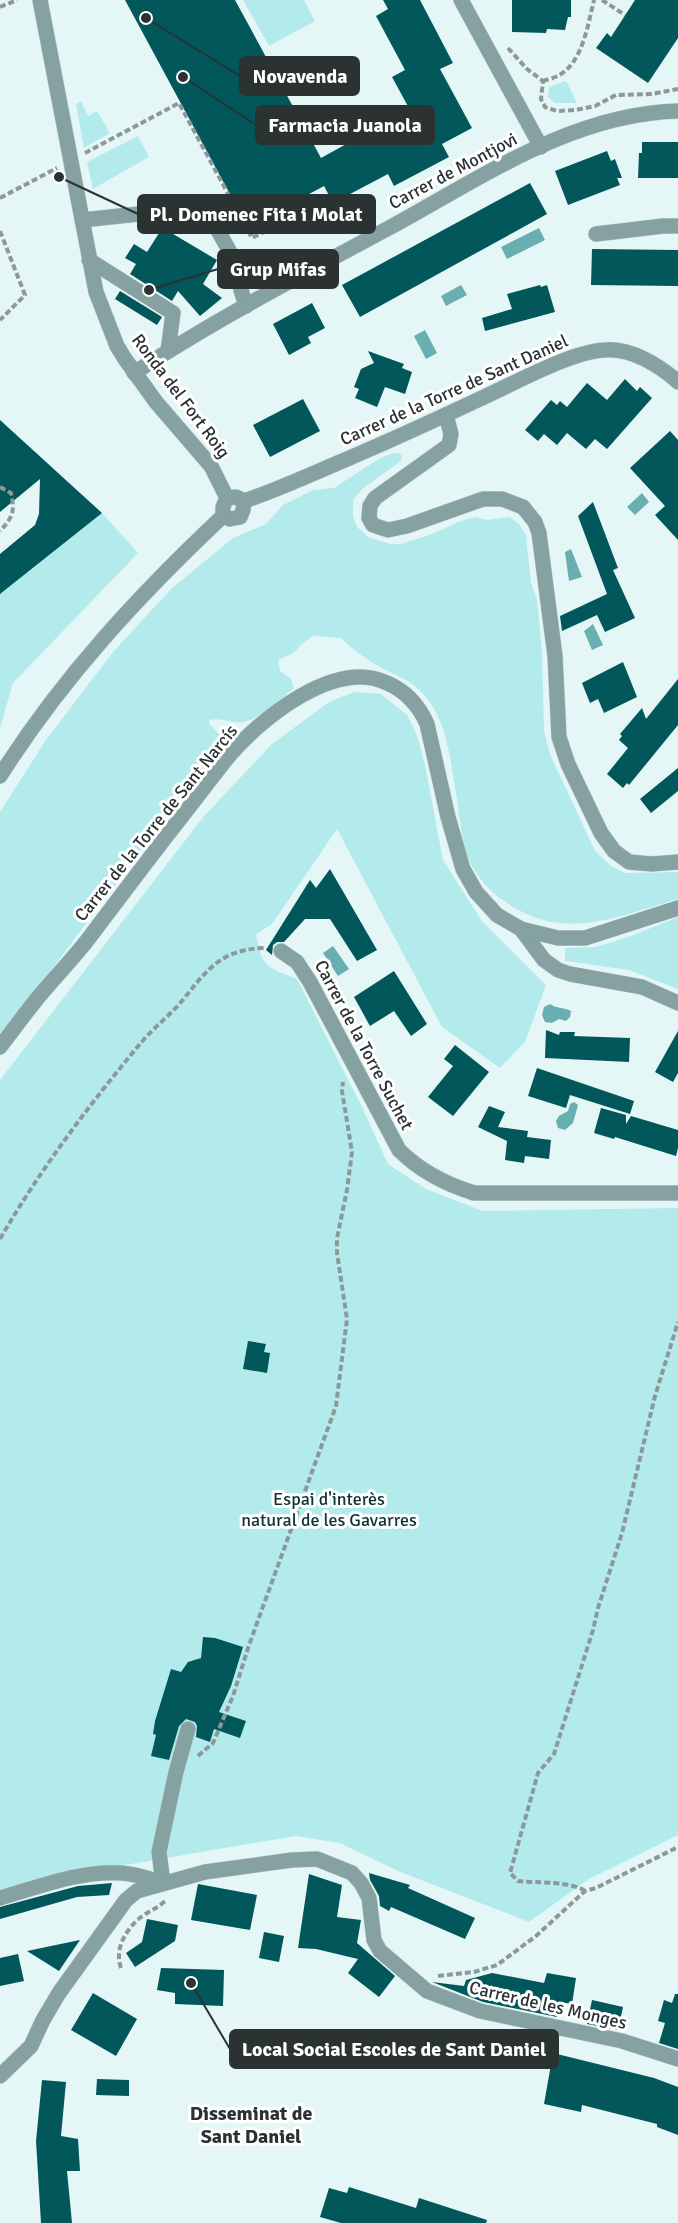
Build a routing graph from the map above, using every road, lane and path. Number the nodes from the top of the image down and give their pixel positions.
1 (17, 0) edge
2 (40, 0) edge
3 (461, 0) edge
4 (594, 0) edge
5 (602, 0) edge
6 (0, 7) edge
7 (625, 15) dead end
8 (505, 45) dead end
9 (543, 81) junction
10 (678, 89) edge
11 (678, 111) edge
12 (541, 147) junction
13 (70, 161) junction
14 (0, 198) edge
15 (289, 219) dead end
16 (82, 220) junction
17 (678, 226) edge
18 (0, 231) edge
19 (596, 234) dead end
20 (89, 260) junction
21 (246, 306) junction
22 (0, 320) edge
23 (168, 351) junction
24 (134, 373) junction
25 (678, 382) edge
26 (446, 415) junction
27 (0, 487) edge
28 (227, 498) junction
29 (244, 501) junction
30 (223, 516) junction
31 (0, 531) edge
32 (0, 776) edge
33 (678, 862) edge
34 (678, 908) edge
35 (521, 929) junction
36 (281, 951) joint
37 (678, 1003) edge
38 (0, 1047) edge
39 (357, 1072) junction
40 (678, 1193) edge
41 (0, 1239) edge
42 (678, 1322) edge
43 (188, 1729) dead end
44 (180, 1759) junction
45 (678, 1847) edge
46 (167, 1882) junction
47 (585, 1891) junction
48 (0, 1898) edge
49 (120, 1968) dead end
50 (411, 1978) junction
51 (678, 2059) edge
52 (0, 2076) edge

1 - 6 path
2 - 13 street, Ronda del Fort Roig
3 - 12 street
4 - 9 path
5 - 7 path
8 - 9 path
9 - 10 path
11 - 12 street, Carrer de Montjovi
12 - 21 street, Carrer de Montjovi
13 - 14 path
13 - 15 path
13 - 16 street, Ronda del Fort Roig
16 - 20 street, Ronda del Fort Roig
16 - 21 street
17 - 19 street
18 - 22 path
20 - 23 street
20 - 24 street, Ronda del Fort Roig
21 - 23 street, Carrer de Montjovi
23 - 24 street, Carrer de Montjovi
24 - 28 street, Ronda del Fort Roig
25 - 26 street, Carrer de la Torre de Sant Daniel
26 - 29 street, Carrer de la Torre de Sant Daniel
26 - 33 street
27 - 31 path
28 - 29 street
28 - 30 street
29 - 30 street
30 - 32 street
34 - 35 street, Carrer de la Torre de Sant Narcís
35 - 37 street
35 - 38 street, Carrer de la Torre de Sant Narcís
36 - 39 street, Carrer de la Torre Suchet
36 - 41 path
39 - 40 street, Carrer de la Torre Suchet
39 - 44 path
42 - 47 path
43 - 44 street
44 - 46 street
45 - 47 path
46 - 48 street
46 - 49 path
46 - 50 street, Carrer de les Monges
46 - 52 street, Carrer de les Monges
47 - 50 path
50 - 51 street, Carrer de les Monges

